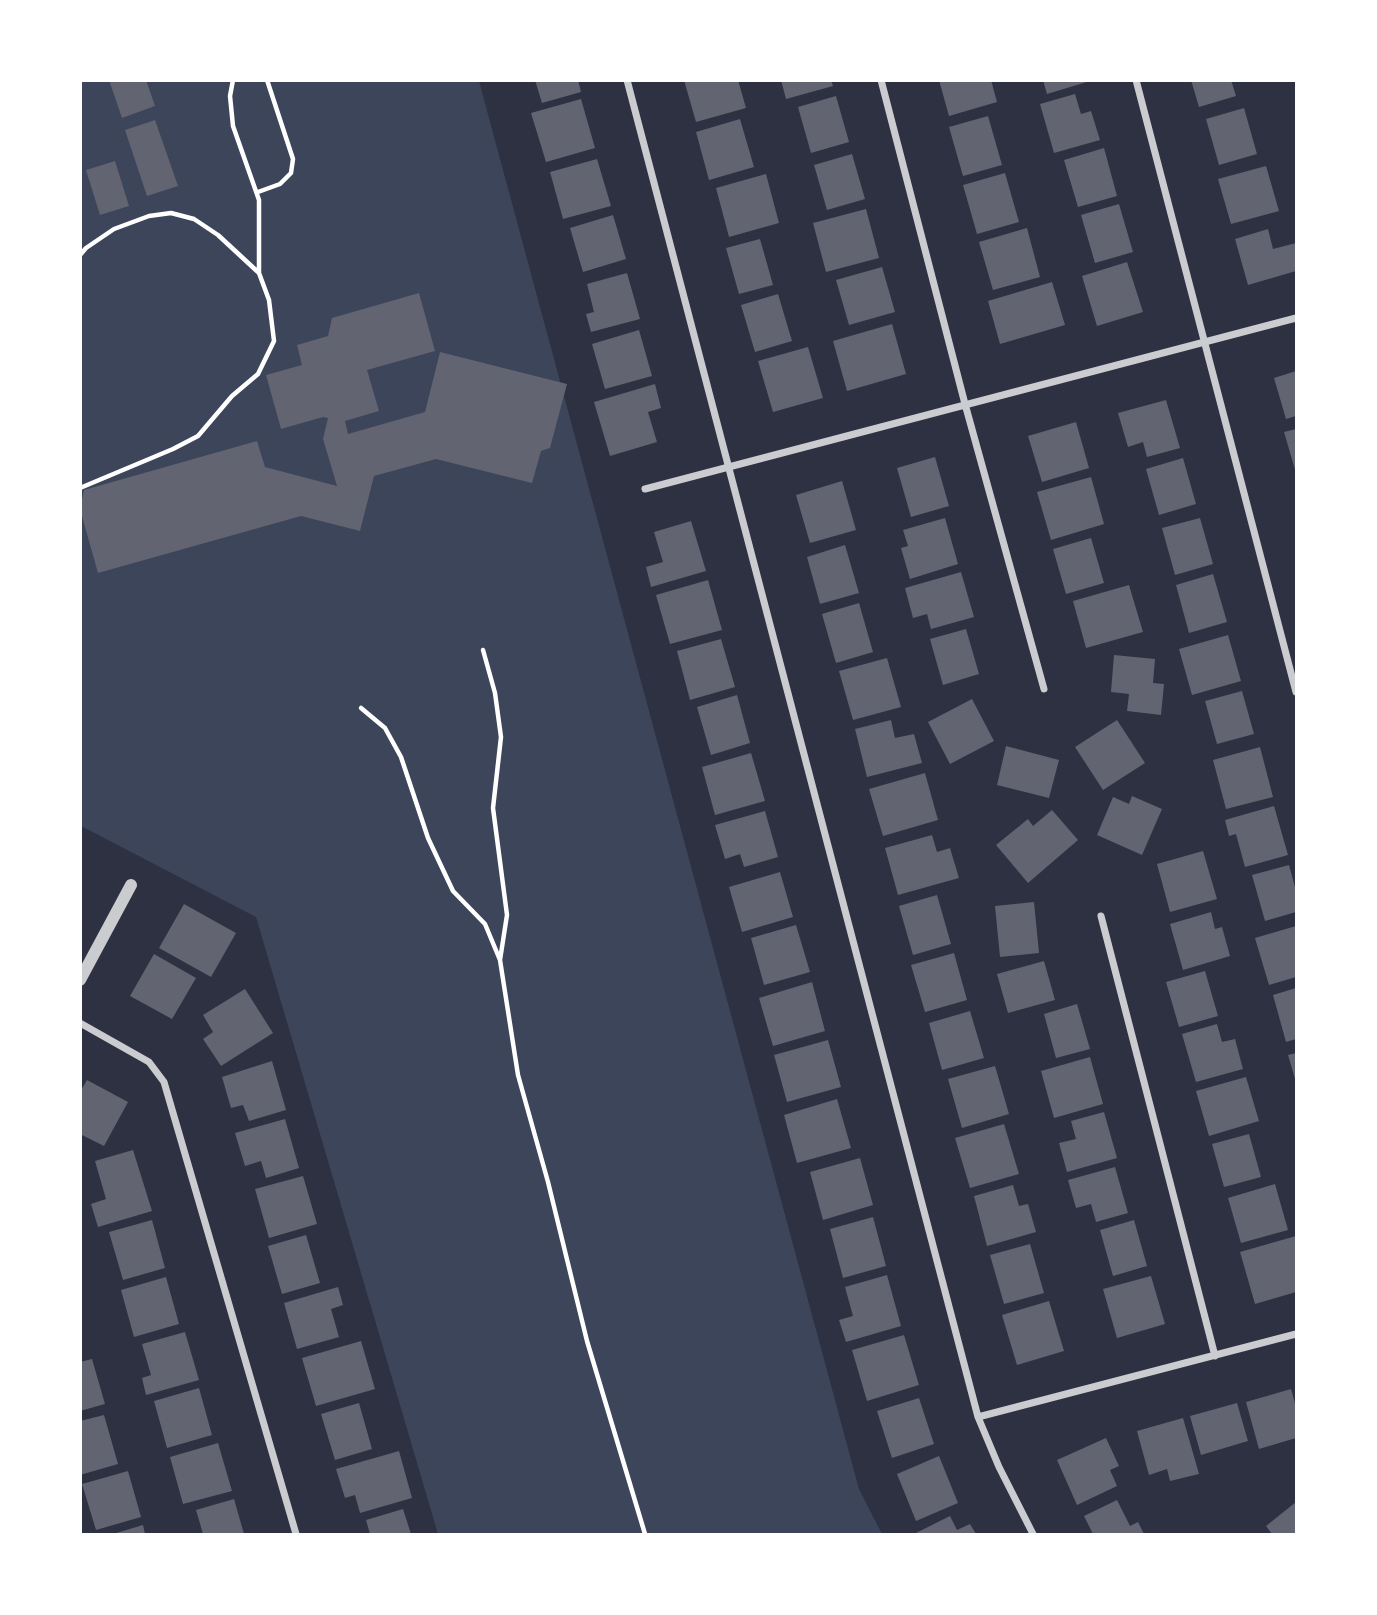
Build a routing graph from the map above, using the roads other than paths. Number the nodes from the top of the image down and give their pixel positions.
1 (626, 80) edge
2 (881, 80) edge
3 (1136, 80) edge
4 (1297, 318) edge
5 (1205, 341) junction
6 (965, 404) junction
7 (727, 468) junction
8 (645, 489) dead end
9 (1044, 689) dead end
10 (1297, 692) edge
11 (131, 884) dead end
12 (1101, 916) dead end
13 (80, 980) edge
14 (80, 1024) edge
15 (1297, 1334) edge
16 (1215, 1356) junction
17 (978, 1418) junction
18 (296, 1535) edge
19 (1033, 1535) edge

1 - 7 street
2 - 6 street
3 - 5 street
4 - 5 street
5 - 6 street
5 - 10 street
6 - 7 street
6 - 9 street
7 - 8 street
7 - 17 street
11 - 13 street
12 - 16 street
14 - 18 street
15 - 16 street
16 - 17 street
17 - 19 street

